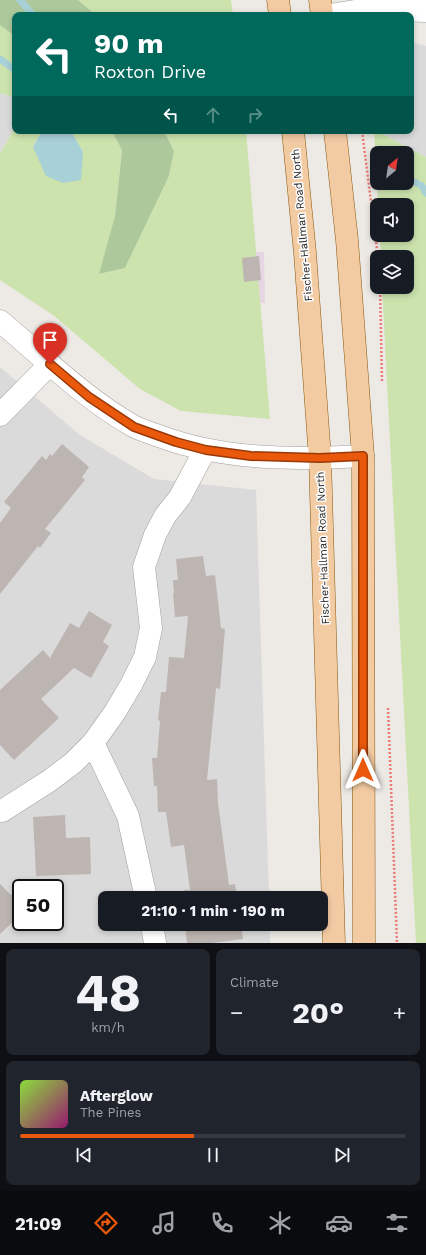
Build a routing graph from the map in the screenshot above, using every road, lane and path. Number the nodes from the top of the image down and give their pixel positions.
1 (278, 0) edge
2 (320, 0) edge
3 (426, 11) edge
4 (280, 12) edge
5 (322, 12) edge
6 (349, 12) edge
7 (293, 134) edge
8 (335, 134) edge
9 (362, 134) edge
10 (377, 250) edge
11 (0, 320) edge
12 (50, 364) junction
13 (0, 415) edge
14 (206, 450) junction
15 (363, 456) junction
16 (320, 458) junction
17 (93, 744) junction
18 (2, 811) dead end
19 (144, 891) edge
20 (153, 931) edge
21 (155, 943) edge
22 (334, 943) edge
23 (364, 943) edge

1 - 4 main road
2 - 5 main road
3 - 6 street
7 - 16 main road, Fischer-Hallman Road North
8 - 15 main road
9 - 10 path
11 - 12 street
12 - 13 street
12 - 14 street
14 - 16 street
14 - 17 street
15 - 16 street
15 - 23 main road
16 - 22 main road, Fischer-Hallman Road North
17 - 18 street
17 - 19 street
20 - 21 street

